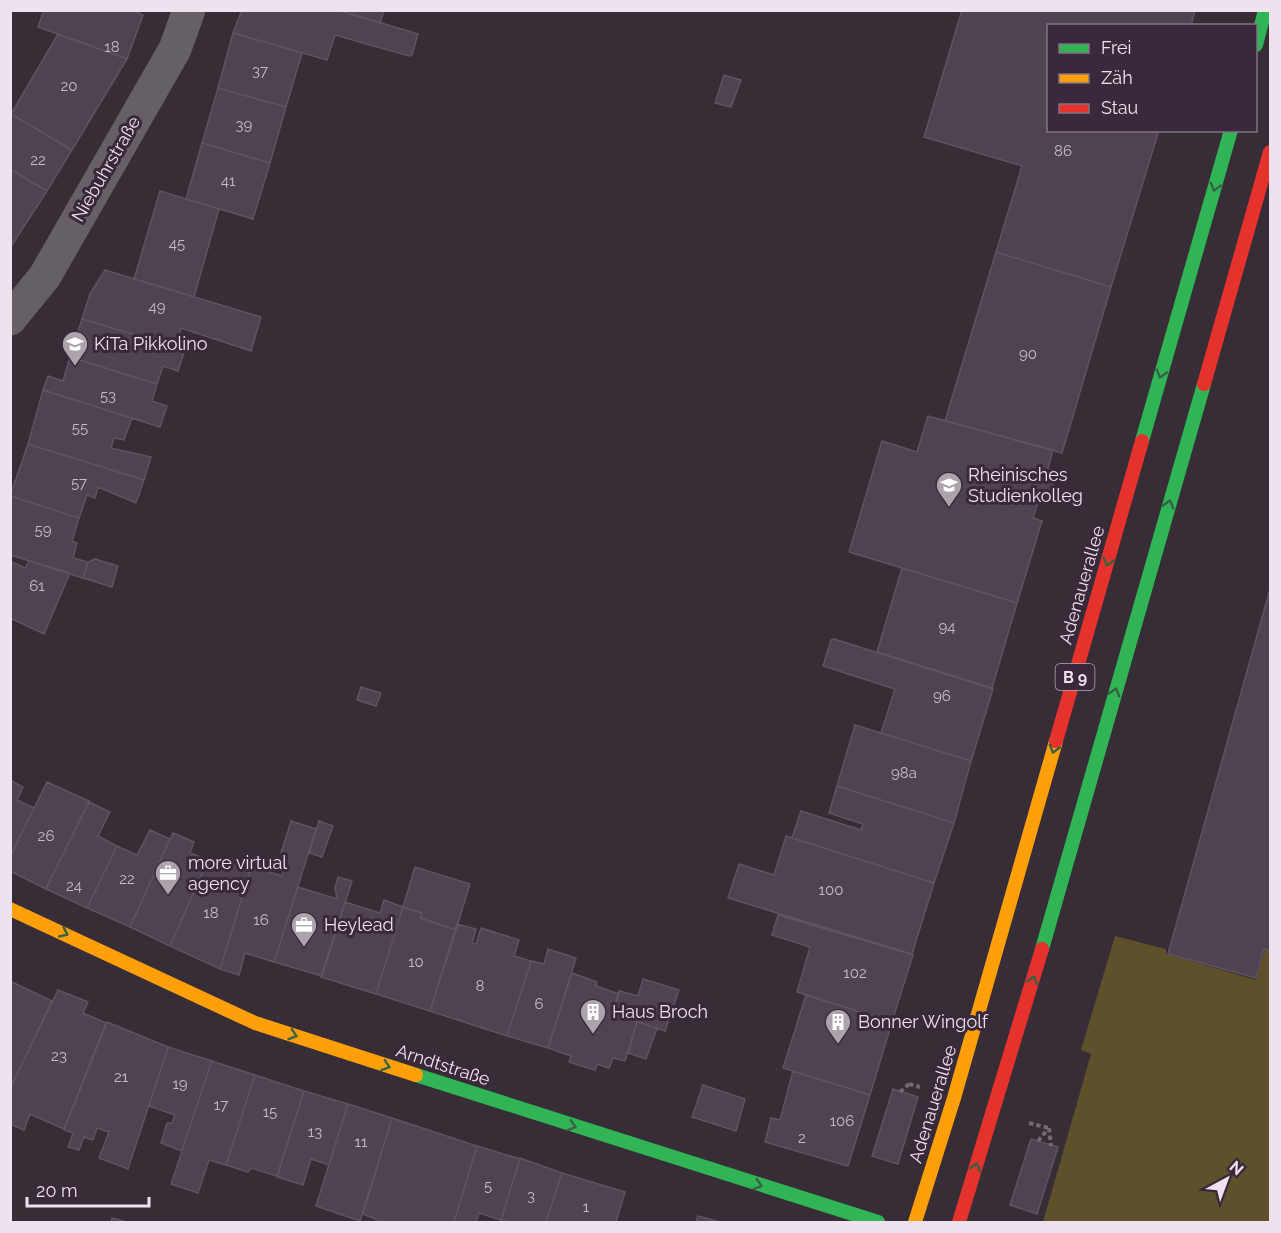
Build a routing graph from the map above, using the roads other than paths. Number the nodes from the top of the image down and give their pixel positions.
1 (189, 10) edge
2 (1265, 10) edge
3 (1257, 41) edge
4 (1230, 132) edge
5 (1270, 152) edge
6 (10, 319) edge
7 (10, 909) edge
8 (878, 1222) edge
9 (915, 1222) edge
10 (959, 1222) edge

1 - 6 street, Niebuhrstraße
2 - 3 main road
4 -> 9 main road, Adenauerallee / B 9
10 -> 5 main road, B 9
7 -> 8 main road, Arndtstraße

